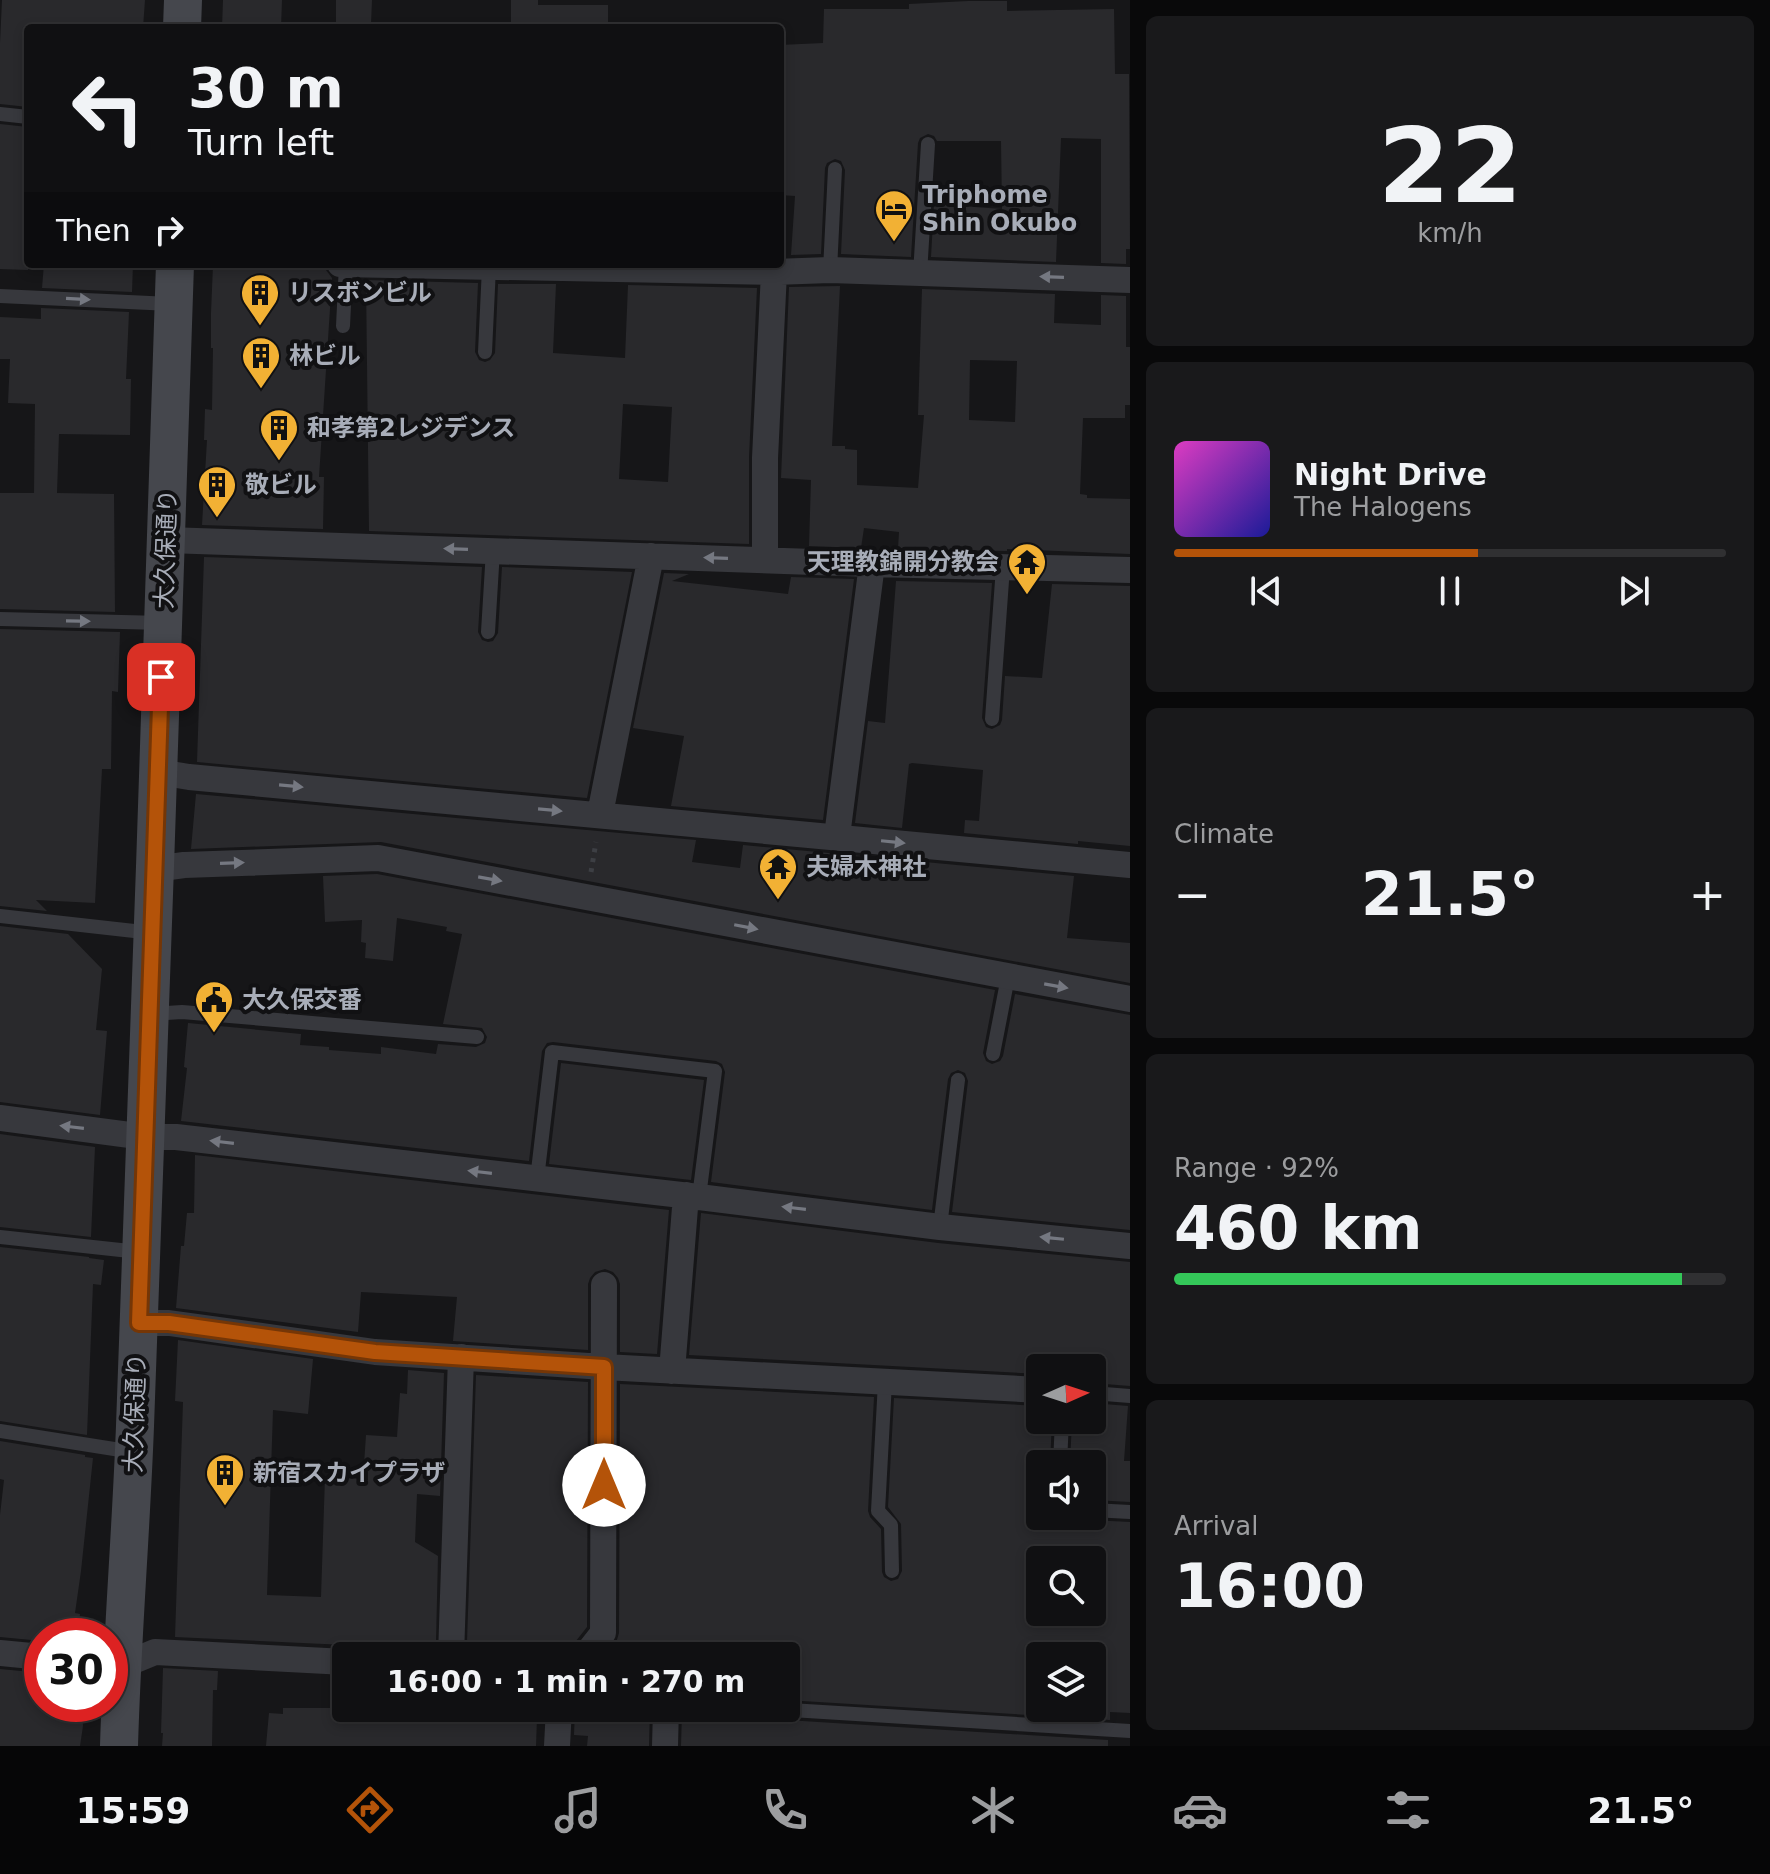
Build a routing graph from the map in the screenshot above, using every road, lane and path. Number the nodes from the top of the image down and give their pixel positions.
1 (183, 0) edge
2 (182, 24) edge
3 (0, 114) edge
4 (24, 117) edge
5 (928, 144) dead end
6 (835, 169) dead end
7 (175, 268) edge
8 (343, 268) edge
9 (489, 268) edge
10 (728, 268) edge
11 (830, 270) junction
12 (774, 272) junction
13 (920, 274) junction
14 (1130, 280) edge
15 (0, 296) edge
16 (173, 304) junction
17 (343, 326) dead end
18 (485, 352) dead end
19 (167, 540) junction
20 (493, 550) junction
21 (651, 556) junction
22 (765, 560) junction
23 (872, 564) junction
24 (1003, 567) junction
25 (1130, 570) edge
26 (0, 619) edge
27 (163, 623) junction
28 (488, 632) dead end
29 (992, 719) dead end
30 (158, 772) junction
31 (600, 814) junction
32 (837, 836) junction
33 (1130, 865) edge
34 (155, 869) junction
35 (588, 896) junction
36 (0, 916) edge
37 (152, 933) junction
38 (1008, 977) junction
39 (1130, 999) edge
40 (150, 1015) junction
41 (477, 1037) dead end
42 (993, 1054) dead end
43 (958, 1080) dead end
44 (0, 1118) edge
45 (145, 1137) junction
46 (537, 1179) junction
47 (692, 1196) junction
48 (940, 1227) junction
49 (0, 1237) edge
50 (1130, 1246) edge
51 (140, 1252) junction
52 (604, 1285) dead end
53 (139, 1323) junction
54 (461, 1357) junction
55 (604, 1367) junction
56 (672, 1371) junction
57 (885, 1382) junction
58 (1026, 1389) edge
59 (1106, 1394) edge
60 (1130, 1396) edge
61 (0, 1431) edge
62 (134, 1452) junction
63 (1106, 1511) edge
64 (1130, 1512) edge
65 (892, 1571) dead end
66 (120, 1618) edge
67 (451, 1642) edge
68 (596, 1642) edge
69 (0, 1653) edge
70 (24, 1655) edge
71 (332, 1661) edge
72 (128, 1662) edge
73 (800, 1711) edge
74 (118, 1722) edge
75 (558, 1722) edge
76 (666, 1722) edge
77 (1130, 1731) edge
78 (119, 1746) edge
79 (557, 1746) edge
80 (665, 1746) edge

1 - 2 main road
3 - 4 lane
5 - 13 lane
6 - 11 lane
7 - 16 main road, 大久保通り
8 - 17 lane
9 - 18 lane
10 - 12 street
11 - 12 street
11 - 13 street
12 - 22 street
14 -> 13 street
15 -> 16 lane
16 - 19 main road, 大久保通り
20 -> 19 street
19 - 27 main road, 大久保通り
20 - 21 street
20 - 28 lane
22 -> 21 street
21 - 31 street
22 - 23 street
23 - 24 street
23 - 32 street
24 - 25 street
24 - 29 lane
26 -> 27 lane
27 - 30 main road, 大久保通り
30 -> 31 street
30 - 34 main road, 大久保通り
31 - 32 street
31 - 35 path
32 -> 33 street
34 -> 35 street
34 - 37 main road, 大久保通り
35 -> 38 street
36 - 37 lane
37 - 40 main road, 大久保通り
38 -> 39 street
38 - 42 lane
40 - 41 lane
40 - 45 main road, 大久保通り
43 - 48 lane
45 -> 44 street
46 -> 45 street
45 - 51 main road, 大久保通り
46 - 47 street
46 - 47 lane
48 -> 47 street
47 - 56 street
50 -> 48 street
49 - 51 lane
51 - 53 main road, 大久保通り
52 - 55 street
53 - 54 street
53 - 62 main road, 大久保通り
54 - 55 street
54 - 67 street
55 - 56 street
55 - 68 street
56 - 57 street
57 - 58 street
57 - 65 lane
59 - 60 lane
61 - 62 lane
62 - 66 main road, 大久保通り
63 - 64 lane
69 - 70 street
71 - 72 street
73 - 77 lane
74 - 78 main road, 大久保通り
75 - 79 street
76 - 80 street

